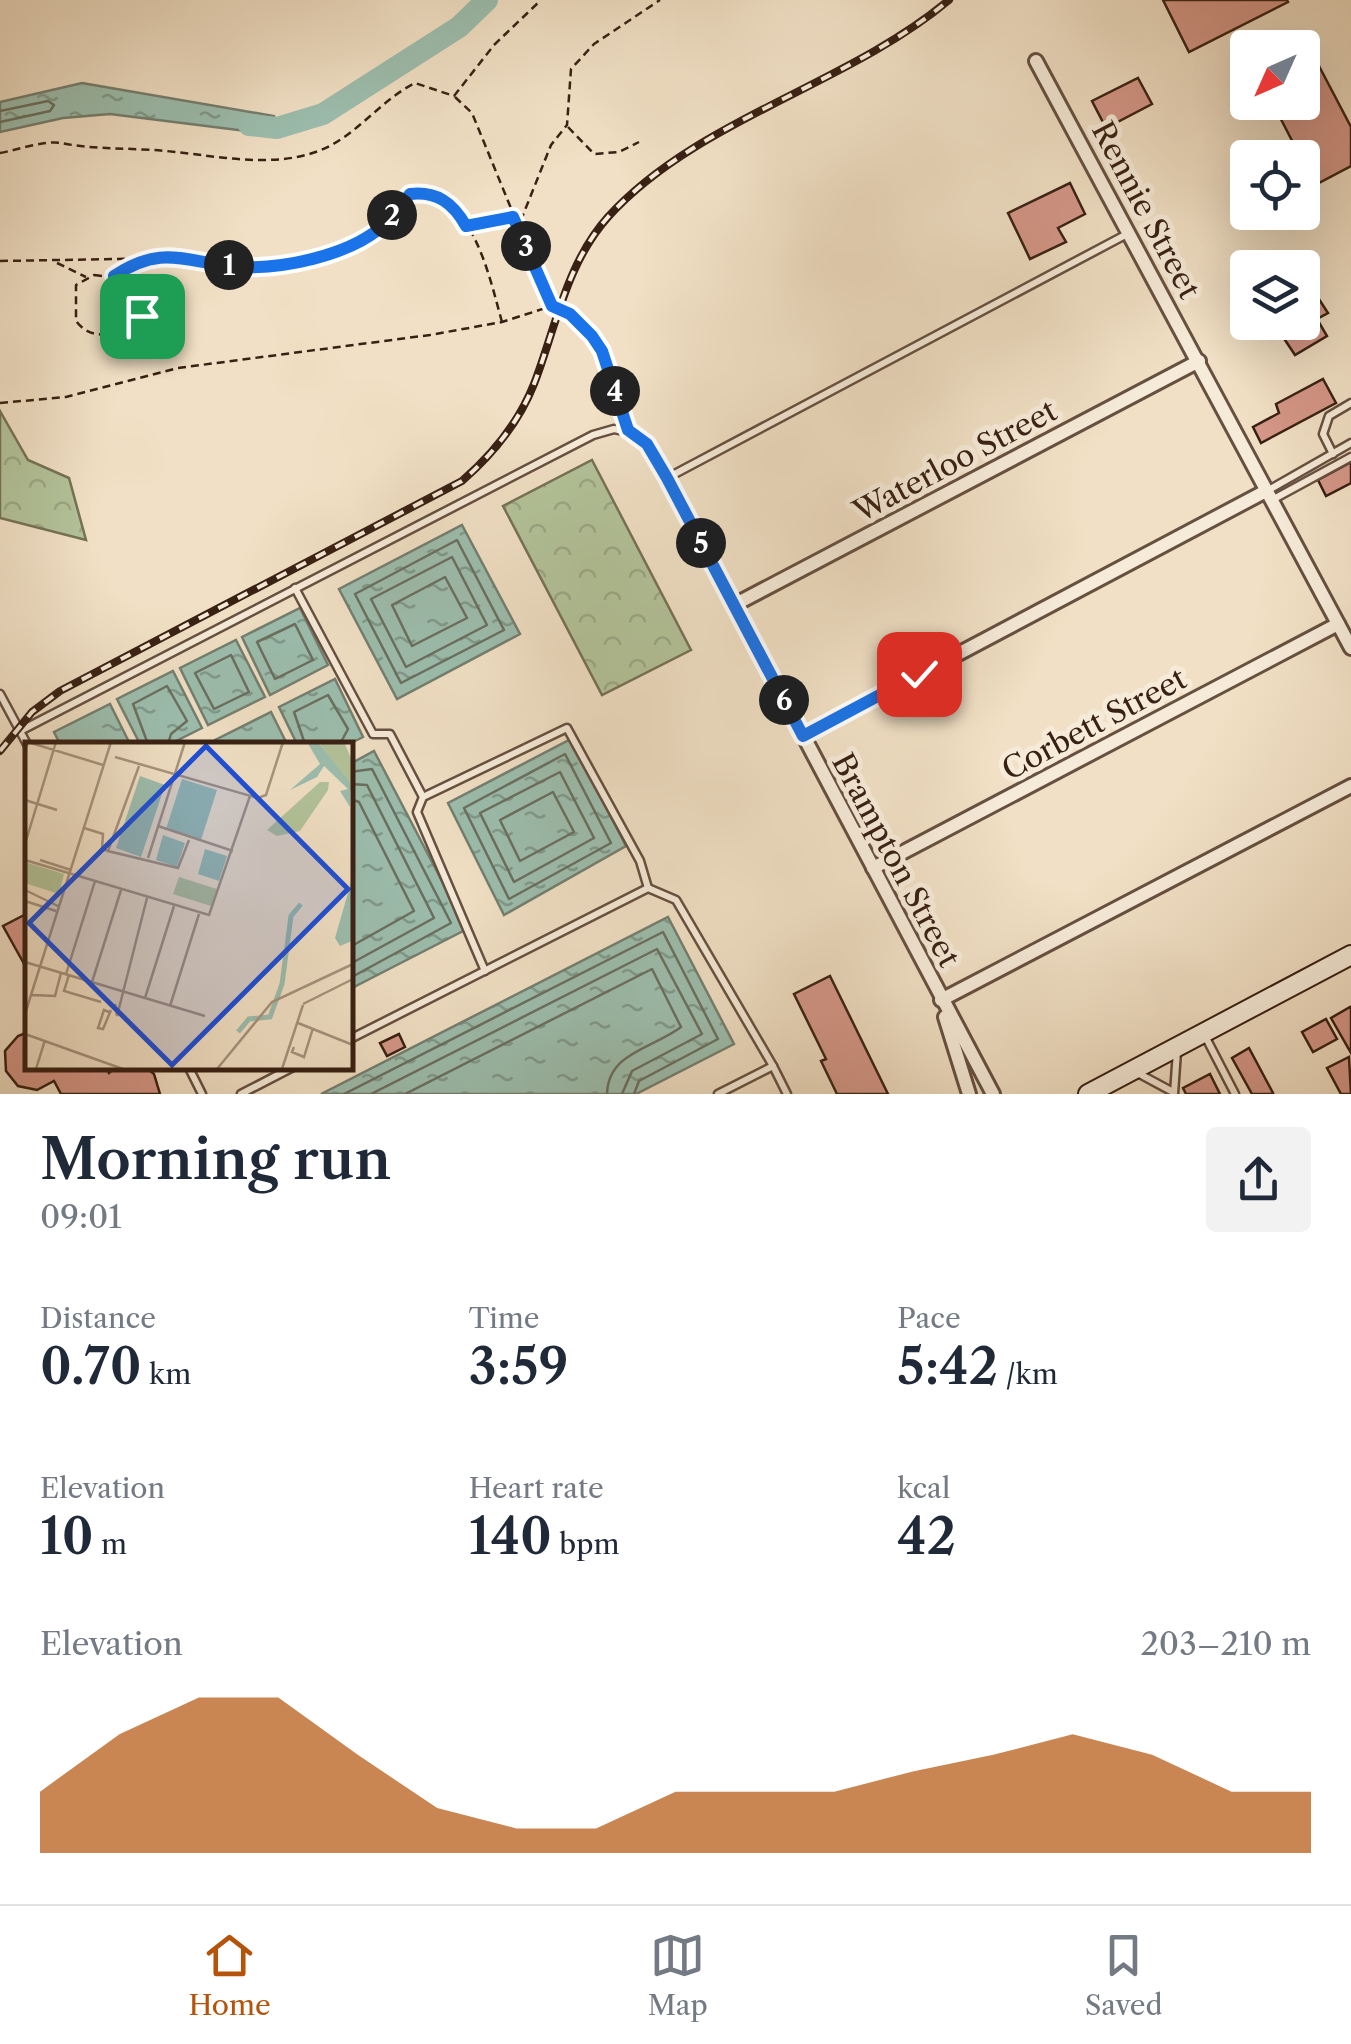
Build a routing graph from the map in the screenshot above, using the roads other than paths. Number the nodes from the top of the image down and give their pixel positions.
1 (1036, 62) dead end
2 (1130, 232) junction
3 (1199, 361) junction
4 (1351, 403) edge
5 (1351, 444) edge
6 (1333, 454) junction
7 (1351, 458) edge
8 (667, 478) junction
9 (1269, 496) junction
10 (296, 588) junction
11 (734, 605) junction
12 (1338, 624) junction
13 (1351, 648) edge
14 (0, 694) edge
15 (20, 730) junction
16 (803, 736) junction
17 (26, 742) edge
18 (1351, 786) edge
19 (423, 797) junction
20 (873, 868) junction
21 (648, 888) junction
22 (1351, 955) edge
23 (485, 971) junction
24 (941, 1000) junction
25 (1203, 1033) junction
26 (352, 1038) edge
27 (1178, 1047) junction
28 (773, 1066) junction
29 (190, 1069) edge
30 (289, 1069) edge
31 (1132, 1070) junction
32 (1173, 1093) edge
33 (202, 1094) edge
34 (241, 1094) edge
35 (718, 1094) edge
36 (787, 1094) edge
37 (969, 1094) edge
38 (993, 1094) edge
39 (1088, 1094) edge
40 (1235, 1094) edge

1 - 2 street, Rennie Street
2 - 3 street, Rennie Street
2 - 8 lane
3 - 9 street, Rennie Street
3 - 11 street, Waterloo Street
4 - 6 lane
5 - 6 lane
6 - 9 lane
7 - 9 lane
8 - 10 lane
8 - 11 street, Brampton Street
9 - 12 street, Rennie Street
9 - 16 street
10 - 15 lane
10 - 19 lane
11 - 16 street, Brampton Street
12 - 13 street, Rennie Street
12 - 20 street, Corbett Street
14 - 15 lane
15 - 17 lane
16 - 20 street, Brampton Street
18 - 24 street
19 - 21 lane
19 - 23 lane
20 - 24 street, Brampton Street
21 - 23 lane
21 - 28 lane
22 - 25 main road
23 - 26 lane
24 - 37 street, Brampton Street
24 - 38 street, Brampton Street
25 - 27 main road
25 - 40 lane
27 - 31 main road
27 - 32 lane
28 - 35 lane
28 - 36 lane
29 - 33 lane
30 - 34 lane
31 - 32 lane
31 - 39 main road

